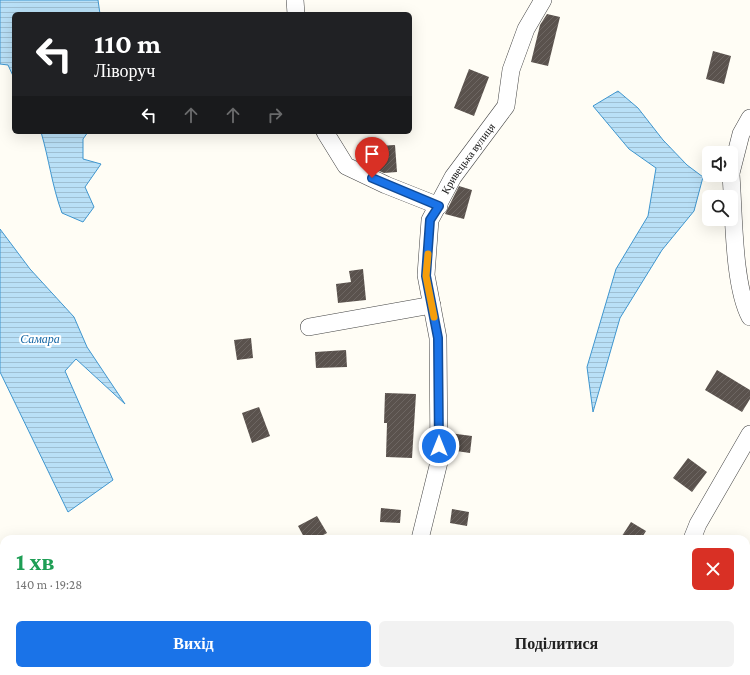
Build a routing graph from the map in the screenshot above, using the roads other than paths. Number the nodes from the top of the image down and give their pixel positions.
1 (295, 0) edge
2 (543, 0) edge
3 (296, 12) edge
4 (750, 118) edge
5 (326, 134) edge
6 (738, 146) edge
7 (732, 182) edge
8 (439, 206) junction
9 (432, 305) junction
10 (750, 317) edge
11 (309, 327) dead end
12 (750, 434) edge
13 (421, 535) edge
14 (694, 535) edge

1 - 3 street
2 - 8 street, Кривецька вулиця
4 - 6 street
5 - 8 street
7 - 10 street
8 - 9 street, Кривецька вулиця
9 - 11 street
9 - 13 street, Кривецька вулиця
12 - 14 street

